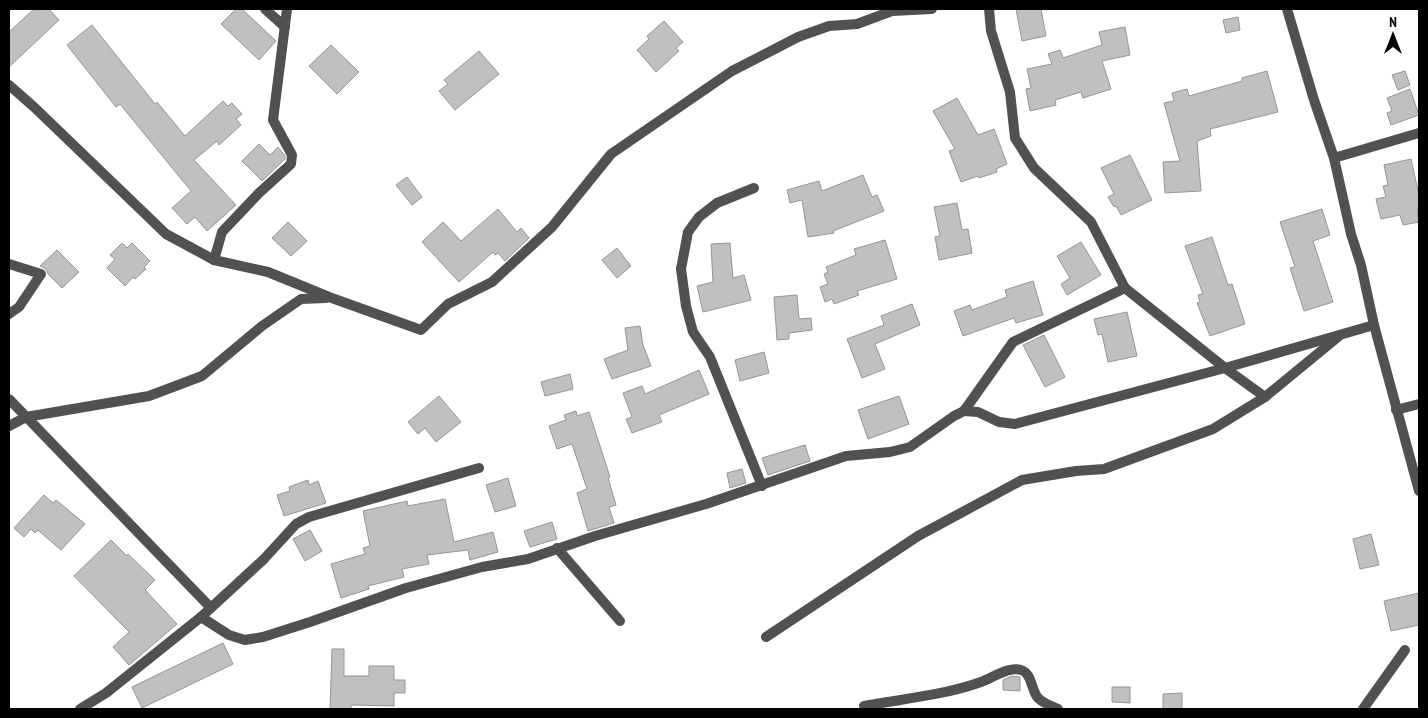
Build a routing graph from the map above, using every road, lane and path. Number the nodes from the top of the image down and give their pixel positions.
1 (265, 9) edge
2 (287, 9) edge
3 (932, 9) edge
4 (989, 9) edge
5 (1287, 9) edge
6 (285, 26) junction
7 (9, 85) edge
8 (1419, 133) edge
9 (1334, 158) junction
10 (754, 188) dead end
11 (214, 260) junction
12 (9, 264) edge
13 (1124, 288) junction
14 (329, 297) junction
15 (9, 314) edge
16 (1374, 325) junction
17 (1340, 335) junction
18 (1225, 368) junction
19 (1265, 397) junction
20 (9, 399) edge
21 (1419, 404) edge
22 (1396, 410) junction
23 (964, 411) junction
24 (26, 417) junction
25 (9, 426) edge
26 (479, 468) dead end
27 (762, 486) junction
28 (1419, 492) edge
29 (557, 548) junction
30 (211, 608) junction
31 (201, 617) junction
32 (620, 621) dead end
33 (766, 637) dead end
34 (1405, 650) dead end
35 (864, 706) dead end
36 (80, 709) edge
37 (1058, 709) edge
38 (1363, 709) edge

1 - 6 street
2 - 6 street
3 - 14 street
4 - 13 street
5 - 9 street
6 - 11 street
7 - 11 street
8 - 9 street
9 - 16 street
10 - 27 street
11 - 14 street
12 - 15 street
13 - 18 street
13 - 23 street
14 - 24 street
16 - 17 street
16 - 22 street
17 - 18 street
17 - 19 street
18 - 19 street
18 - 23 street
19 - 33 street
20 - 24 street
21 - 22 street
22 - 28 street
23 - 27 street
24 - 25 street
24 - 30 street
26 - 30 street
27 - 29 street
29 - 31 street
29 - 32 street
30 - 31 street
31 - 36 street
34 - 38 street
35 - 37 street

